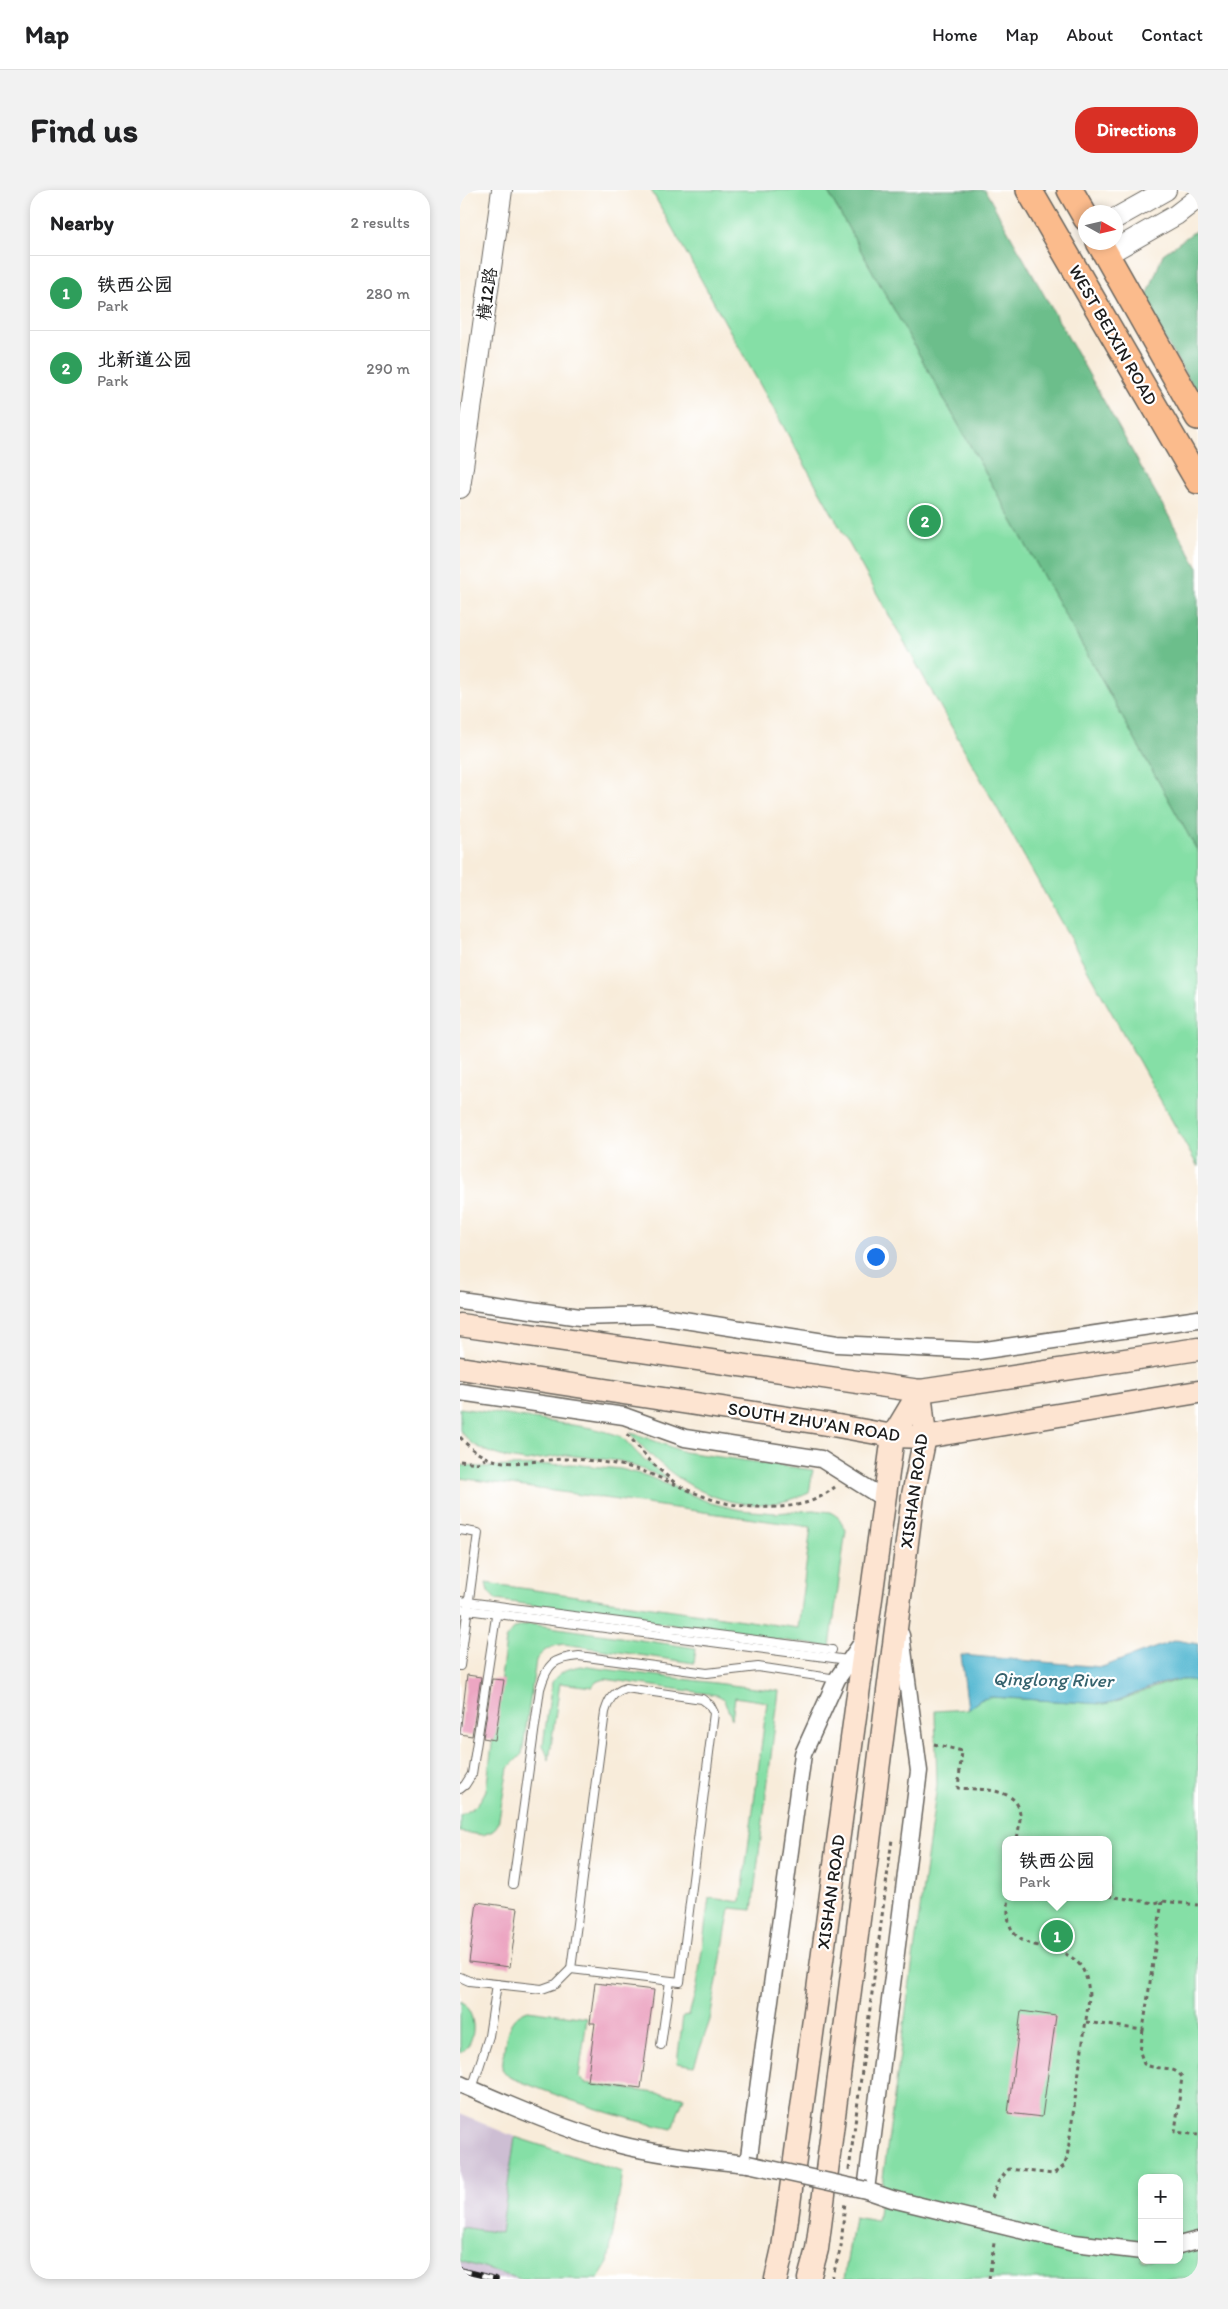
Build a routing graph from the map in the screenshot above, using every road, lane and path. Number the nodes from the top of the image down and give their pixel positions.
1 (502, 190) edge
2 (1029, 190) edge
3 (1070, 190) edge
4 (1166, 190) edge
5 (1198, 198) edge
6 (1079, 205) edge
7 (1123, 214) edge
8 (1123, 240) edge
9 (1104, 250) edge
10 (1198, 417) edge
11 (1198, 481) edge
12 (460, 488) edge
13 (460, 1300) edge
14 (1198, 1319) edge
15 (460, 1325) edge
16 (1198, 1348) edge
17 (460, 1368) edge
18 (920, 1390) junction
19 (460, 1392) edge
20 (1198, 1392) edge
21 (622, 1428) dead end
22 (892, 1436) junction
23 (460, 1437) edge
24 (925, 1437) junction
25 (486, 1459) junction
26 (460, 1461) edge
27 (841, 1482) dead end
28 (676, 1483) junction
29 (883, 1498) junction
30 (460, 1530) edge
31 (460, 1601) edge
32 (466, 1607) edge
33 (497, 1610) junction
34 (897, 1610) junction
35 (866, 1636) junction
36 (832, 1650) dead end
37 (848, 1660) junction
38 (460, 1666) edge
39 (837, 1678) junction
40 (934, 1744) dead end
41 (460, 1789) edge
42 (892, 1836) dead end
43 (1018, 1836) edge
44 (513, 1884) dead end
45 (1112, 1897) edge
46 (1162, 1900) junction
47 (1009, 1901) edge
48 (1198, 1905) edge
49 (571, 1969) junction
50 (460, 1977) edge
51 (670, 1981) junction
52 (496, 1984) junction
53 (1086, 2022) junction
54 (1143, 2030) junction
55 (661, 2045) dead end
56 (466, 2087) edge
57 (1198, 2135) edge
58 (748, 2164) junction
59 (848, 2179) dead end
60 (866, 2190) junction
61 (992, 2198) dead end
62 (846, 2199) dead end
63 (1198, 2240) edge
64 (994, 2243) dead end
65 (1183, 2245) edge
66 (1138, 2250) edge
67 (776, 2279) edge
68 (810, 2279) edge
69 (832, 2279) edge
70 (989, 2279) edge

1 - 12 street, 横12路
2 - 11 main road, WEST BEIXIN ROAD
3 - 6 main road
4 - 7 street
5 - 8 street
9 - 10 main road, WEST BEIXIN ROAD
13 - 14 street
15 - 18 main road
16 - 18 main road
17 - 22 main road, SOUTH ZHU'AN ROAD
18 - 22 main road, XISHAN ROAD
18 - 24 main road, XISHAN ROAD
19 - 29 street
20 - 24 main road, SOUTH ZHU'AN ROAD
21 - 28 path
22 - 24 main road, SOUTH ZHU'AN ROAD
22 - 29 main road, XISHAN ROAD
23 - 25 path
24 - 34 main road, XISHAN ROAD
25 - 26 path
25 - 28 path
27 - 28 path
29 - 35 main road, XISHAN ROAD
30 - 32 lane
31 - 32 lane
32 - 33 lane
32 - 38 lane
33 - 36 lane
33 - 37 lane
33 - 41 lane
34 - 60 street
34 - 68 main road, XISHAN ROAD
35 - 37 street
35 - 67 main road, XISHAN ROAD
37 - 39 street
39 - 44 lane
39 - 58 street
40 - 43 path
42 - 59 path
45 - 46 path
46 - 48 path
46 - 54 path
47 - 53 path
49 - 51 lane
49 - 51 lane
49 - 52 lane
50 - 52 lane
51 - 55 lane
52 - 56 lane
53 - 54 path
53 - 61 path
54 - 57 path
56 - 58 street
58 - 60 street, bridge
60 - 66 street
62 - 69 path
63 - 65 street
64 - 70 path

